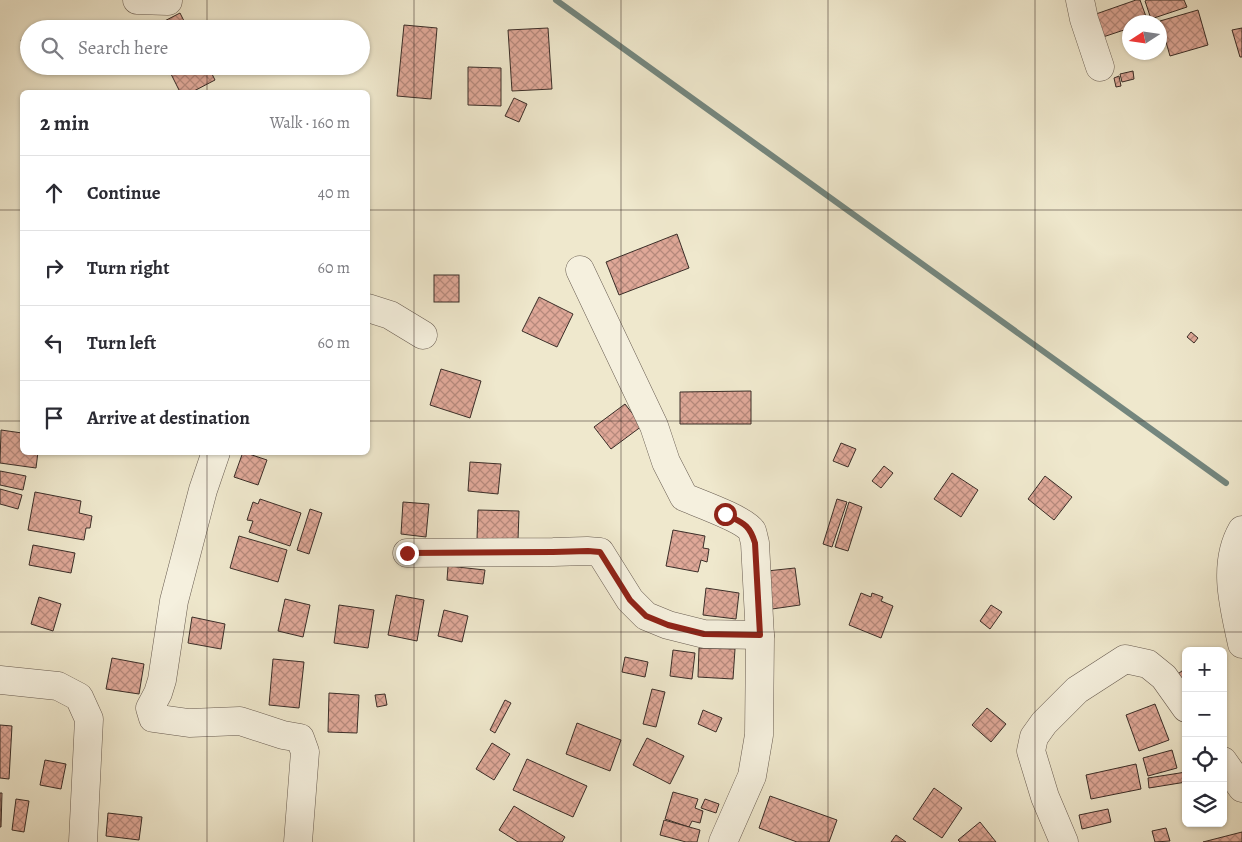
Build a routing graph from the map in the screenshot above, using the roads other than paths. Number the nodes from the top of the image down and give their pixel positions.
1 (137, 0) edge
2 (1080, 0) edge
3 (168, 1) edge
4 (1100, 67) dead end
5 (580, 270) dead end
6 (370, 309) edge
7 (423, 335) dead end
8 (215, 455) edge
9 (1242, 530) edge
10 (407, 553) dead end
11 (760, 635) junction
12 (1242, 644) edge
13 (0, 680) edge
14 (1182, 702) edge
15 (1227, 767) edge
16 (1242, 788) edge
17 (83, 842) edge
18 (298, 842) edge
19 (723, 842) edge
20 (1064, 842) edge

1 - 3 street
2 - 4 street
5 - 11 street
6 - 7 street
8 - 18 street
9 - 12 street
10 - 11 street
11 - 19 street
13 - 17 street
14 - 20 street
15 - 16 street

